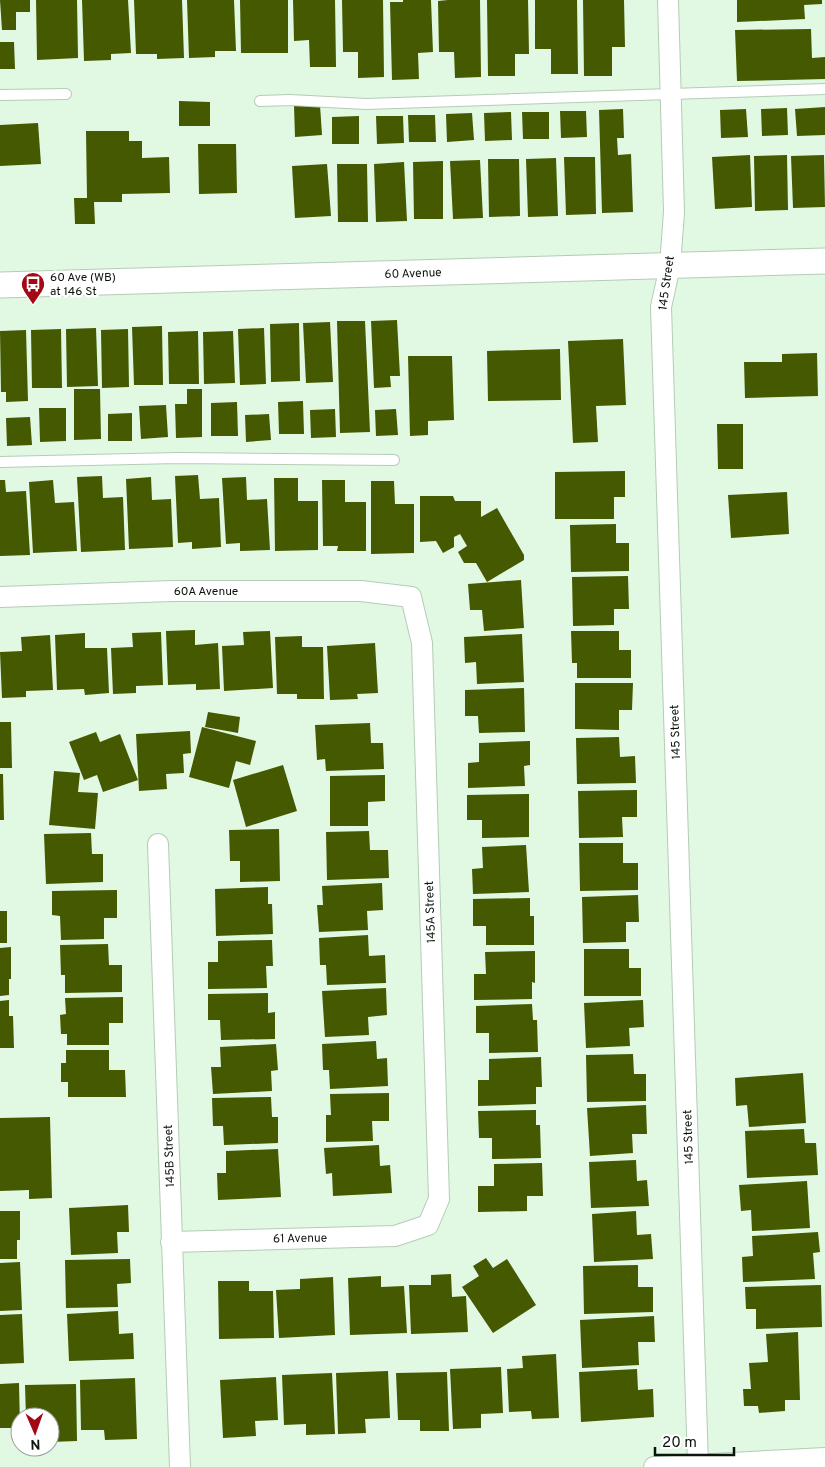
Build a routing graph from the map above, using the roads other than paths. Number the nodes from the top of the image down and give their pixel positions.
1 (668, 0) edge
2 (825, 89) edge
3 (66, 94) dead end
4 (671, 94) junction
5 (0, 95) edge
6 (260, 101) dead end
7 (825, 261) edge
8 (670, 266) junction
9 (0, 285) edge
10 (394, 460) dead end
11 (0, 462) edge
12 (0, 597) edge
13 (411, 597) joint
14 (158, 844) dead end
15 (428, 1226) joint
16 (172, 1242) junction
17 (825, 1458) edge
18 (698, 1466) junction
19 (180, 1467) edge
20 (654, 1467) edge

1 - 4 street, 145 Street
2 - 4 lane
3 - 5 lane
4 - 6 lane
4 - 8 street, 145 Street
7 - 8 street, 60 Avenue
8 - 9 street, 60 Avenue
8 - 18 street, 145 Street
10 - 11 lane
12 - 13 street, 60A Avenue
13 - 15 street, 145A Street
14 - 16 street, 145B Street
15 - 16 street, 61 Avenue
16 - 19 street, 145B Street
17 - 18 street
18 - 20 street

